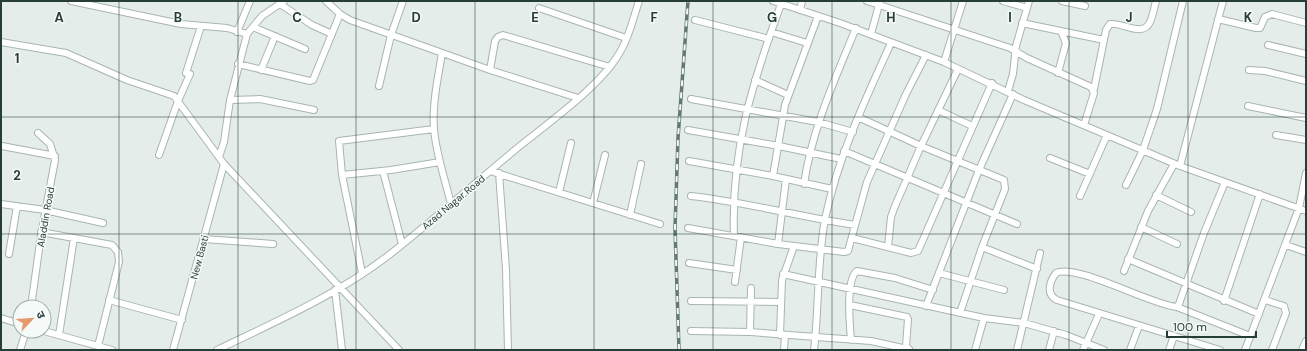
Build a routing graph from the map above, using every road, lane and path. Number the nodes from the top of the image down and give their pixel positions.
1 (73, 1) edge
2 (250, 1) edge
3 (326, 1) edge
4 (403, 1) edge
5 (639, 1) edge
6 (773, 1) edge
7 (802, 1) edge
8 (867, 1) edge
9 (963, 1) edge
10 (1003, 1) edge
11 (1029, 1) edge
12 (1062, 1) edge
13 (1156, 1) edge
14 (1183, 1) edge
15 (1223, 1) edge
16 (282, 2) edge
17 (880, 3) edge
18 (781, 4) junction
19 (1085, 6) dead end
20 (539, 8) dead end
21 (1027, 8) junction
22 (800, 10) junction
23 (340, 14) junction
24 (818, 16) junction
25 (1218, 19) junction
26 (695, 20) dead end
27 (1022, 22) junction
28 (1306, 23) edge
29 (201, 26) junction
30 (253, 27) junction
31 (856, 28) junction
32 (954, 29) junction
33 (1062, 31) junction
34 (237, 32) junction
35 (771, 32) junction
36 (247, 34) junction
37 (332, 34) junction
38 (871, 34) junction
39 (391, 35) junction
40 (275, 36) junction
41 (626, 38) junction
42 (769, 39) junction
43 (1104, 40) junction
44 (1, 42) edge
45 (807, 43) junction
46 (891, 43) junction
47 (1268, 45) dead end
48 (305, 49) dead end
49 (1016, 50) junction
50 (442, 53) junction
51 (1306, 54) edge
52 (926, 55) junction
53 (944, 62) junction
54 (238, 64) junction
55 (610, 67) junction
56 (958, 69) junction
57 (261, 70) junction
58 (490, 70) junction
59 (1249, 70) dead end
60 (1058, 73) junction
61 (755, 80) junction
62 (1306, 81) edge
63 (992, 83) junction
64 (379, 86) dead end
65 (1094, 90) junction
66 (1010, 92) junction
67 (788, 95) junction
68 (578, 98) junction
69 (691, 99) dead end
70 (230, 100) junction
71 (178, 101) junction
72 (1248, 106) dead end
73 (314, 110) dead end
74 (746, 110) junction
75 (938, 110) junction
76 (782, 116) junction
77 (858, 117) junction
78 (1306, 118) edge
79 (818, 122) junction
80 (1084, 125) junction
81 (972, 126) junction
82 (434, 128) junction
83 (688, 130) dead end
84 (889, 131) junction
85 (853, 132) junction
86 (38, 133) dead end
87 (1108, 135) junction
88 (1276, 135) dead end
89 (739, 139) junction
90 (1306, 140) edge
91 (571, 143) dead end
92 (2, 146) edge
93 (778, 146) junction
94 (921, 146) junction
95 (1142, 150) junction
96 (844, 151) junction
97 (810, 152) junction
98 (159, 155) dead end
99 (605, 155) dead end
100 (55, 156) junction
101 (218, 157) junction
102 (1050, 158) dead end
103 (841, 159) junction
104 (689, 161) dead end
105 (957, 161) junction
106 (440, 162) junction
107 (224, 164) junction
108 (641, 164) dead end
109 (875, 164) junction
110 (1177, 165) junction
111 (735, 169) junction
112 (979, 170) junction
113 (383, 171) junction
114 (490, 171) junction
115 (499, 173) junction
116 (1306, 173) edge
117 (1090, 174) junction
118 (342, 175) junction
119 (773, 176) junction
120 (786, 179) junction
121 (907, 179) junction
122 (1225, 182) junction
123 (804, 184) junction
124 (1126, 184) dead end
125 (832, 189) junction
126 (559, 192) junction
127 (943, 194) junction
128 (1260, 194) junction
129 (1156, 195) junction
130 (691, 196) dead end
131 (1080, 196) dead end
132 (733, 201) junction
133 (593, 203) junction
134 (1, 204) edge
135 (451, 204) junction
136 (967, 204) junction
137 (17, 206) junction
138 (1298, 208) junction
139 (45, 210) junction
140 (782, 210) junction
141 (1306, 211) edge
142 (1191, 212) dead end
143 (630, 215) junction
144 (996, 215) junction
145 (825, 220) junction
146 (103, 223) dead end
147 (660, 224) dead end
148 (1017, 224) dead end
149 (855, 225) junction
150 (1141, 227) junction
151 (688, 228) dead end
152 (42, 232) junction
153 (734, 236) junction
154 (741, 237) junction
155 (74, 238) junction
156 (852, 238) junction
157 (204, 239) junction
158 (272, 244) dead end
159 (402, 244) junction
160 (778, 244) junction
161 (1178, 244) dead end
162 (1286, 245) junction
163 (794, 246) junction
164 (888, 247) junction
165 (982, 247) junction
166 (821, 249) junction
167 (1306, 252) edge
168 (1040, 253) dead end
169 (9, 254) dead end
170 (1128, 259) junction
171 (689, 263) dead end
172 (1037, 269) junction
173 (737, 270) junction
174 (1124, 270) dead end
175 (939, 273) junction
176 (362, 274) junction
177 (783, 274) junction
178 (818, 280) junction
179 (970, 280) junction
180 (735, 282) dead end
181 (1186, 285) junction
182 (338, 288) junction
183 (751, 288) dead end
184 (850, 288) junction
185 (933, 290) junction
186 (1004, 290) dead end
187 (32, 299) edge
188 (109, 300) junction
189 (1265, 300) junction
190 (691, 301) dead end
191 (1224, 301) junction
192 (751, 302) junction
193 (781, 302) junction
194 (850, 305) junction
195 (926, 306) junction
196 (1177, 307) junction
197 (960, 313) junction
198 (1099, 314) junction
199 (1258, 314) junction
200 (1, 318) edge
201 (984, 318) junction
202 (182, 320) junction
203 (12, 321) edge
204 (1024, 323) junction
205 (1139, 326) junction
206 (691, 331) dead end
207 (1054, 331) junction
208 (750, 332) junction
209 (52, 333) edge
210 (59, 335) junction
211 (782, 335) junction
212 (1174, 336) junction
213 (1250, 336) junction
214 (815, 338) junction
215 (23, 339) edge
216 (851, 340) junction
217 (1306, 341) edge
218 (1086, 343) junction
219 (98, 346) junction
220 (909, 349) edge
221 (20, 350) edge
222 (112, 350) edge
223 (173, 350) edge
224 (217, 350) edge
225 (342, 350) edge
226 (399, 350) edge
227 (508, 350) edge
228 (784, 350) edge
229 (814, 350) edge
230 (975, 350) edge
231 (1017, 350) edge
232 (1049, 350) edge
233 (1083, 350) edge
234 (1104, 350) edge
235 (1130, 350) edge
236 (1169, 350) edge
237 (1220, 350) edge
238 (1245, 350) edge
239 (1272, 350) edge
240 (1302, 350) edge

1 - 29 street
2 - 34 street
3 - 23 street
4 - 39 street
5 - 41 street, Azad Nagar Road
6 - 18 street
7 - 22 street
8 - 17 street
9 - 32 street
10 - 21 street
11 - 21 street
12 - 19 street
13 - 43 street
14 - 95 street
15 - 25 street
16 - 30 street
16 - 37 street
17 - 32 street
17 - 38 street
18 - 22 street
18 - 35 street
20 - 41 street
21 - 27 street
22 - 24 street
23 - 37 street
23 - 39 street
24 - 31 street
24 - 45 street
25 - 28 street
25 - 110 street
26 - 42 street
27 - 33 street
27 - 49 street
29 - 34 street
29 - 71 street
30 - 36 street
30 - 40 street
31 - 38 street
31 - 79 street
32 - 49 street
32 - 53 street
33 - 43 street
33 - 60 street
34 - 36 street
35 - 42 street
35 - 45 street
36 - 54 street
37 - 57 street
38 - 46 street
39 - 50 street
39 - 64 street
40 - 48 street
40 - 57 street
41 - 55 street, Azad Nagar Road
42 - 61 street
43 - 65 street
44 - 71 street
45 - 67 street
46 - 52 street
46 - 77 street
47 - 51 street
49 - 60 street
49 - 66 street
50 - 58 street
50 - 82 street
52 - 53 street
52 - 84 street
53 - 56 street
54 - 57 street
54 - 70 street
55 - 58 street
55 - 68 street, Azad Nagar Road
56 - 63 street
56 - 75 street
58 - 68 street
59 - 62 street
60 - 65 street
61 - 67 street
61 - 74 street
63 - 66 street
63 - 81 street
65 - 80 street
66 - 80 street
66 - 112 street
67 - 76 street
68 - 114 street, Azad Nagar Road
69 - 74 street
70 - 73 street
70 - 101 street
71 - 98 street
71 - 101 street
72 - 78 street
74 - 76 street
74 - 89 street
75 - 81 street
75 - 94 street
76 - 79 street
76 - 93 street
77 - 84 street
77 - 85 street
79 - 85 street
79 - 97 street
80 - 87 street
81 - 105 street
82 - 106 street
82 - 118 street
83 - 89 street
84 - 94 street
84 - 109 street
85 - 96 street
86 - 100 street
87 - 95 street
87 - 117 street
88 - 90 street
89 - 93 street
89 - 111 street
91 - 126 street
92 - 100 street
93 - 97 street
93 - 119 street
94 - 105 street
94 - 121 street
95 - 110 street
95 - 124 street
96 - 103 street
96 - 109 street
97 - 103 street
97 - 123 street
99 - 133 street
100 - 139 street, Aladdin Road
101 - 107 street
102 - 117 street
103 - 125 street
104 - 111 street
105 - 112 street
105 - 127 street
106 - 113 street
106 - 135 street
107 - 157 street, New Basti
107 - 182 street
108 - 143 street
109 - 121 street
109 - 149 street
110 - 122 street
110 - 129 street
111 - 119 street
111 - 132 street
112 - 136 street
112 - 144 street
113 - 118 street
113 - 159 street
114 - 115 street
114 - 135 street, Azad Nagar Road
115 - 126 street
115 - 227 street
116 - 138 street
117 - 131 street
118 - 176 street
119 - 120 street
120 - 123 street
120 - 140 street
121 - 127 street
121 - 164 street
122 - 128 street
122 - 181 street
123 - 125 street
125 - 145 street
126 - 133 street
127 - 136 street
127 - 164 street
128 - 138 street
128 - 191 street
129 - 142 street
129 - 150 street
130 - 132 street
132 - 140 street
132 - 153 street
133 - 143 street
134 - 137 street
135 - 159 street, Azad Nagar Road
136 - 144 street
136 - 175 street
137 - 139 street
137 - 169 street
138 - 141 street
138 - 162 street
139 - 146 street
139 - 152 street, Aladdin Road
140 - 145 street
140 - 160 street
143 - 147 street
144 - 148 street
144 - 165 street
145 - 149 street
145 - 166 street
149 - 156 street
150 - 161 street
150 - 170 street
151 - 153 street
152 - 155 street
152 - 187 street, Aladdin Road
153 - 154 street
154 - 160 street
154 - 173 street
155 - 188 street
155 - 210 street
156 - 164 street
156 - 166 street
157 - 158 street
157 - 202 street, New Basti
159 - 176 street, Azad Nagar Road
160 - 163 street
162 - 167 street
162 - 189 street
163 - 166 street
163 - 177 street
165 - 172 street
165 - 179 street
166 - 178 street
168 - 172 street
170 - 174 street
170 - 181 street
171 - 173 street
172 - 204 street
173 - 180 street
175 - 179 street
175 - 185 street
176 - 182 street, Azad Nagar Road
177 - 178 street
177 - 193 street
178 - 184 street
178 - 214 street
179 - 186 street
179 - 197 street
181 - 191 street
181 - 196 street
182 - 224 street, Azad Nagar Road
182 - 225 street
182 - 226 street
183 - 192 street
184 - 185 street
184 - 194 street
184 - 195 street
185 - 195 street
188 - 202 street
188 - 219 street
189 - 199 street
189 - 239 street
190 - 192 street
191 - 199 street
192 - 193 street
192 - 208 street
193 - 211 street
194 - 216 street
194 - 220 street
195 - 197 street
196 - 198 street
196 - 213 street
197 - 201 street
198 - 205 street
198 - 218 street
199 - 213 street
200 - 203 street
201 - 204 street
201 - 230 street
202 - 223 street, New Basti
204 - 207 street
204 - 231 street
205 - 212 street
205 - 235 street
206 - 208 street
207 - 218 street
207 - 232 street
208 - 211 street
209 - 210 street
210 - 219 street
211 - 214 street
211 - 228 street
212 - 236 street
212 - 237 street
213 - 238 street
214 - 216 street
214 - 229 street
215 - 221 street
216 - 220 street
217 - 240 street
218 - 233 street
218 - 234 street
219 - 222 street

